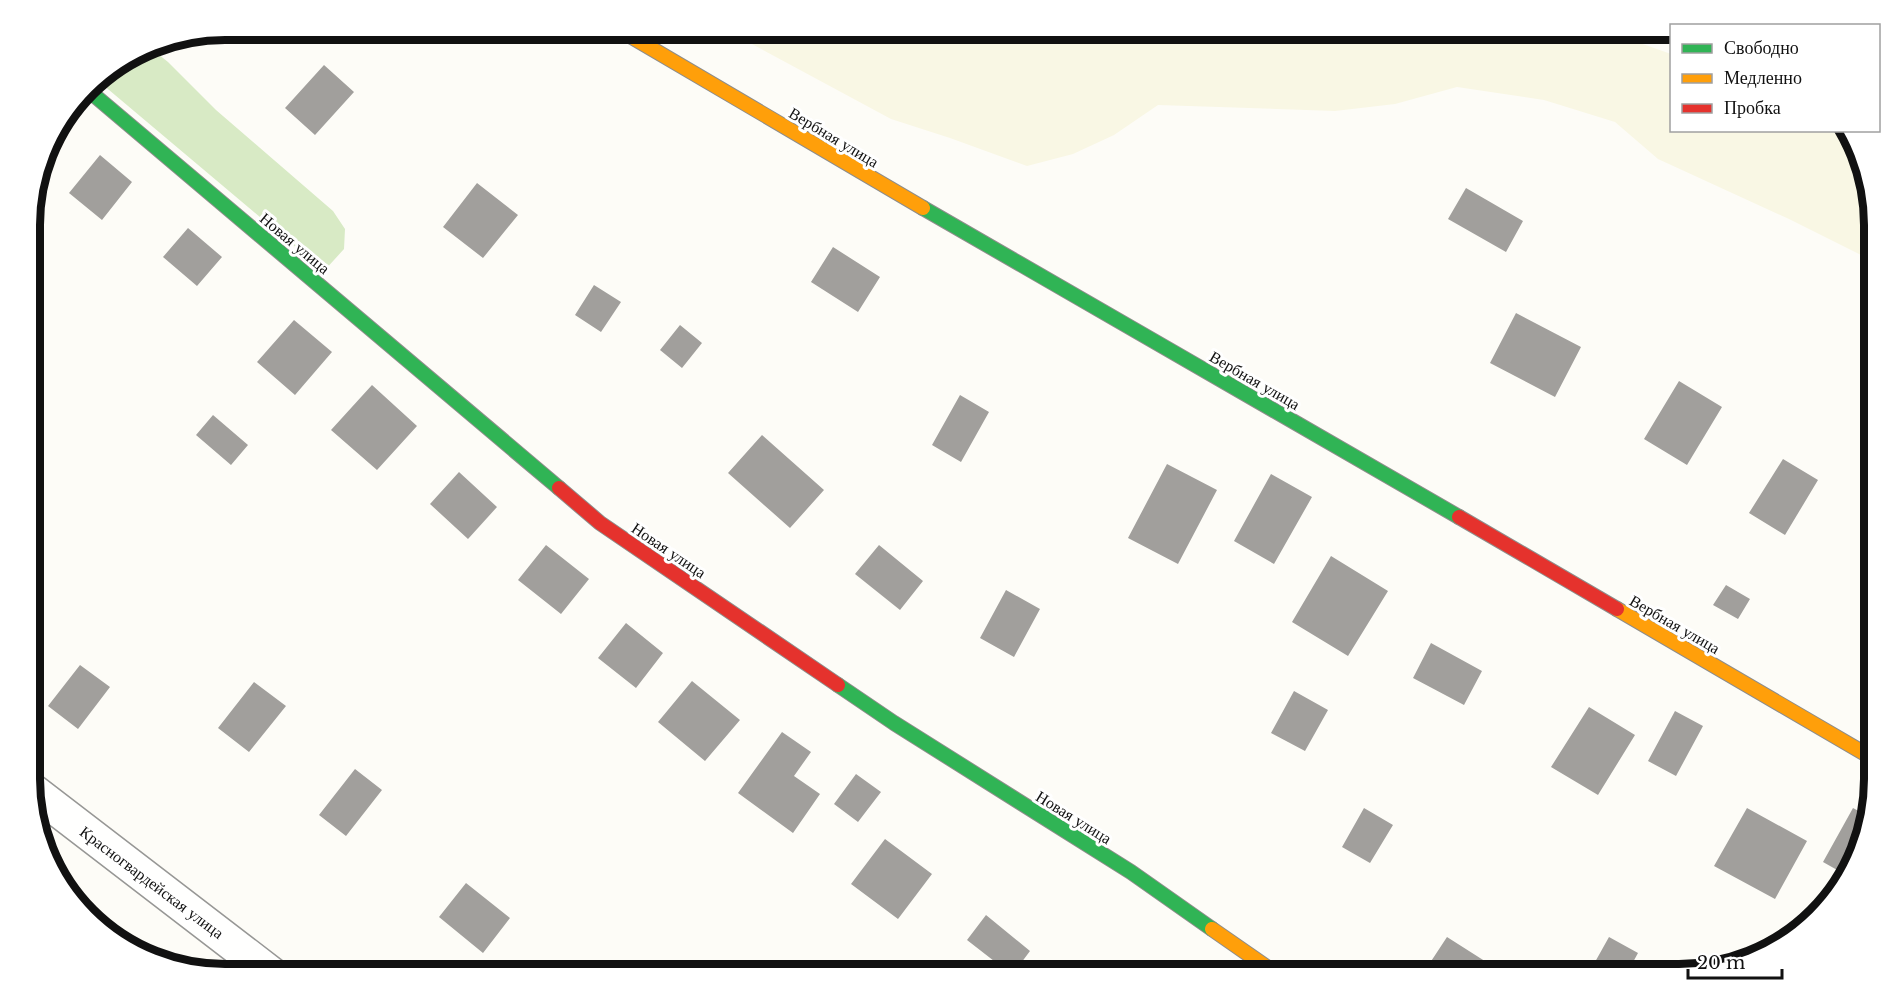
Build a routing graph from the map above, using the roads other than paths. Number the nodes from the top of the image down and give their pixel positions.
1 (638, 41) edge
2 (95, 96) edge
3 (1864, 753) edge
4 (41, 797) edge
5 (259, 964) edge
6 (1262, 964) edge

1 - 3 street, Вербная улица
2 - 6 street, Новая улица
4 - 5 street, Красногвардейская улица

